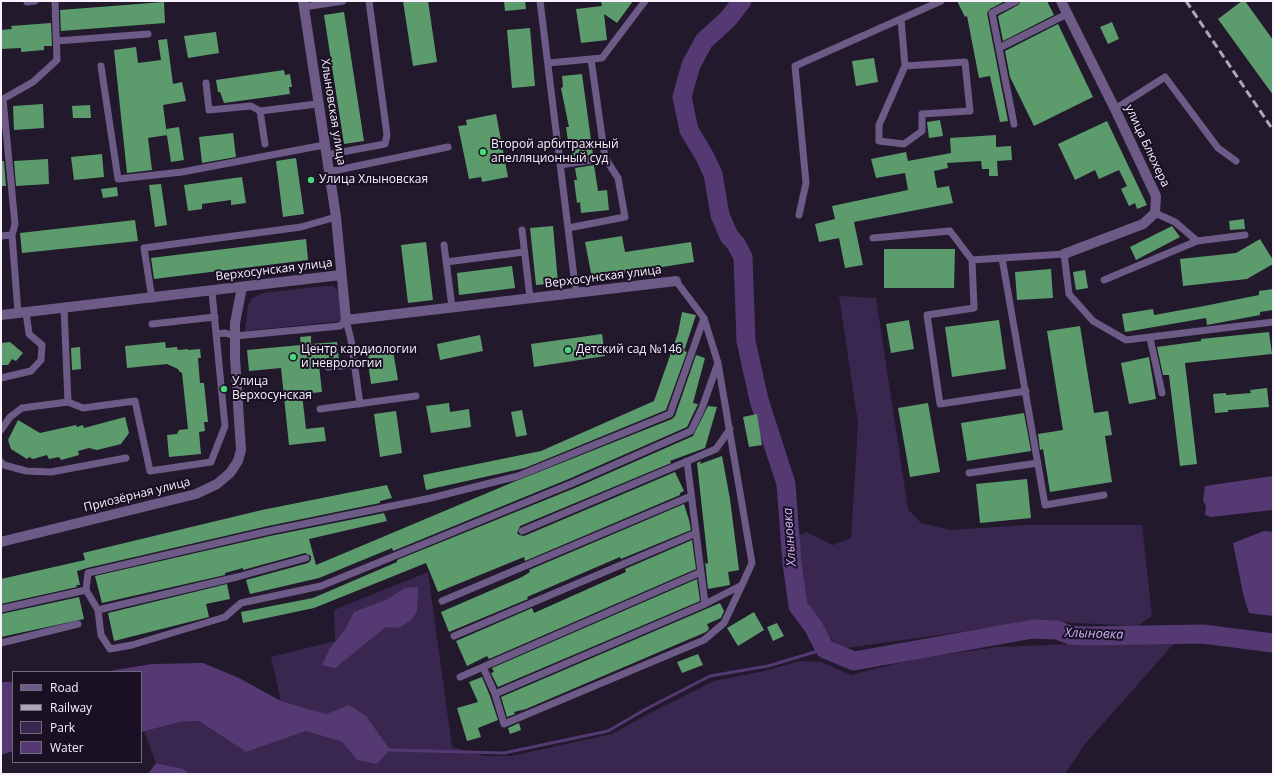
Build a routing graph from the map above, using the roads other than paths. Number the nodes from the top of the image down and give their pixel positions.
1 (35, 1) edge
2 (55, 1) edge
3 (343, 1) edge
4 (369, 1) edge
5 (543, 1) edge
6 (644, 1) edge
7 (941, 1) edge
8 (1016, 1) edge
9 (1061, 1) edge
10 (27, 2) edge
11 (303, 4) edge
12 (1067, 14) junction
13 (901, 20) junction
14 (148, 34) dead end
15 (57, 41) junction
16 (999, 48) junction
17 (591, 59) junction
18 (548, 63) junction
19 (100, 66) dead end
20 (905, 66) junction
21 (206, 83) dead end
22 (318, 104) junction
23 (1116, 109) junction
24 (260, 111) junction
25 (1014, 124) dead end
26 (265, 144) dead end
27 (448, 147) dead end
28 (325, 150) junction
29 (605, 158) junction
30 (1236, 161) dead end
31 (560, 165) junction
32 (328, 172) junction
33 (1155, 213) junction
34 (798, 215) dead end
35 (336, 217) junction
36 (568, 228) junction
37 (522, 230) dead end
38 (12, 235) junction
39 (1245, 235) dead end
40 (1, 236) edge
41 (873, 238) dead end
42 (1197, 241) junction
43 (444, 245) dead end
44 (524, 252) junction
45 (1064, 254) junction
46 (1002, 258) junction
47 (972, 260) junction
48 (446, 262) junction
49 (341, 275) junction
50 (1104, 280) dead end
51 (676, 281) joint
52 (242, 287) junction
53 (212, 292) junction
54 (576, 293) junction
55 (152, 298) junction
56 (530, 298) junction
57 (452, 307) junction
58 (64, 308) junction
59 (22, 313) junction
60 (1, 315) edge
61 (214, 317) junction
62 (704, 318) junction
63 (346, 320) junction
64 (1273, 322) edge
65 (152, 324) dead end
66 (216, 334) junction
67 (235, 336) junction
68 (1150, 338) junction
69 (718, 362) junction
70 (354, 365) junction
71 (328, 367) dead end
72 (1, 378) edge
73 (1026, 391) junction
74 (1162, 393) dead end
75 (416, 396) dead end
76 (68, 402) junction
77 (360, 404) junction
78 (320, 409) dead end
79 (730, 429) junction
80 (1, 430) edge
81 (126, 458) dead end
82 (687, 461) junction
83 (1, 462) edge
84 (1038, 463) junction
85 (969, 473) dead end
86 (1104, 495) dead end
87 (691, 496) junction
88 (522, 531) dead end
89 (696, 533) junction
90 (1, 542) edge
91 (306, 558) dead end
92 (701, 572) junction
93 (742, 585) junction
94 (86, 590) junction
95 (442, 601) dead end
96 (705, 604) junction
97 (1, 609) edge
98 (98, 610) junction
99 (78, 624) dead end
100 (454, 636) dead end
101 (1, 643) edge
102 (483, 667) junction
103 (460, 677) dead end
104 (495, 694) junction

1 - 10 lane
2 - 15 lane
3 - 11 lane
4 - 28 lane
5 - 18 lane
6 - 17 lane
7 - 13 lane
8 - 16 lane
9 - 12 street, улица Блюхера
11 - 22 street, Хлыновская улица
12 - 16 lane
12 - 23 street, улица Блюхера
13 - 20 lane
13 - 34 lane
14 - 15 lane
15 - 38 lane
16 - 25 lane
17 - 18 lane
17 - 29 lane
18 - 31 lane
19 - 28 lane
20 - 20 lane
21 - 24 lane
22 - 24 lane
22 - 28 street, Хлыновская улица
23 - 30 lane
23 - 33 street, улица Блюхера
24 - 26 lane
27 - 32 lane
28 - 32 street, Хлыновская улица
29 - 31 lane
29 - 36 lane
31 - 36 lane
32 - 35 street, Хлыновская улица
33 - 42 lane
33 - 45 street
35 - 49 street, Хлыновская улица
35 - 55 lane
36 - 54 lane
37 - 44 lane
38 - 40 lane
38 - 59 lane
39 - 42 lane
41 - 47 lane
42 - 50 lane
43 - 48 lane
44 - 48 lane
44 - 56 lane
45 - 46 lane
45 - 68 lane
46 - 47 lane
46 - 73 lane
47 - 73 lane
48 - 57 lane
49 - 52 street, Верхосунская улица
49 - 63 street, Верхосунская улица
51 - 54 street, Верхосунская улица
51 - 62 lane
52 - 53 street, Верхосунская улица
52 - 67 street, Приозёрная улица
53 - 55 street, Верхосунская улица
53 - 61 lane
54 - 56 street, Верхосунская улица
55 - 58 street, Верхосунская улица
56 - 57 street, Верхосунская улица
57 - 63 street, Верхосунская улица
58 - 59 street, Верхосунская улица
58 - 76 lane
59 - 60 street, Верхосунская улица
59 - 72 lane
61 - 65 lane
61 - 66 lane
62 - 69 lane
62 - 94 lane
63 - 67 lane
63 - 70 lane
64 - 68 lane
66 - 67 lane
66 - 76 lane
67 - 90 street, Приозёрная улица
68 - 74 lane
69 - 79 lane
69 - 98 lane
70 - 71 lane
70 - 77 lane
73 - 84 lane
75 - 77 lane
76 - 80 lane
77 - 78 lane
79 - 82 lane
79 - 93 lane
81 - 83 lane
82 - 87 lane
82 - 88 lane
84 - 85 lane
84 - 86 lane
87 - 89 lane
87 - 95 lane
89 - 92 lane
89 - 100 lane
91 - 98 lane
92 - 96 lane
92 - 102 lane
93 - 96 lane
93 - 104 lane
94 - 97 lane
94 - 98 lane
96 - 104 lane
99 - 101 lane
102 - 103 lane
102 - 104 lane

